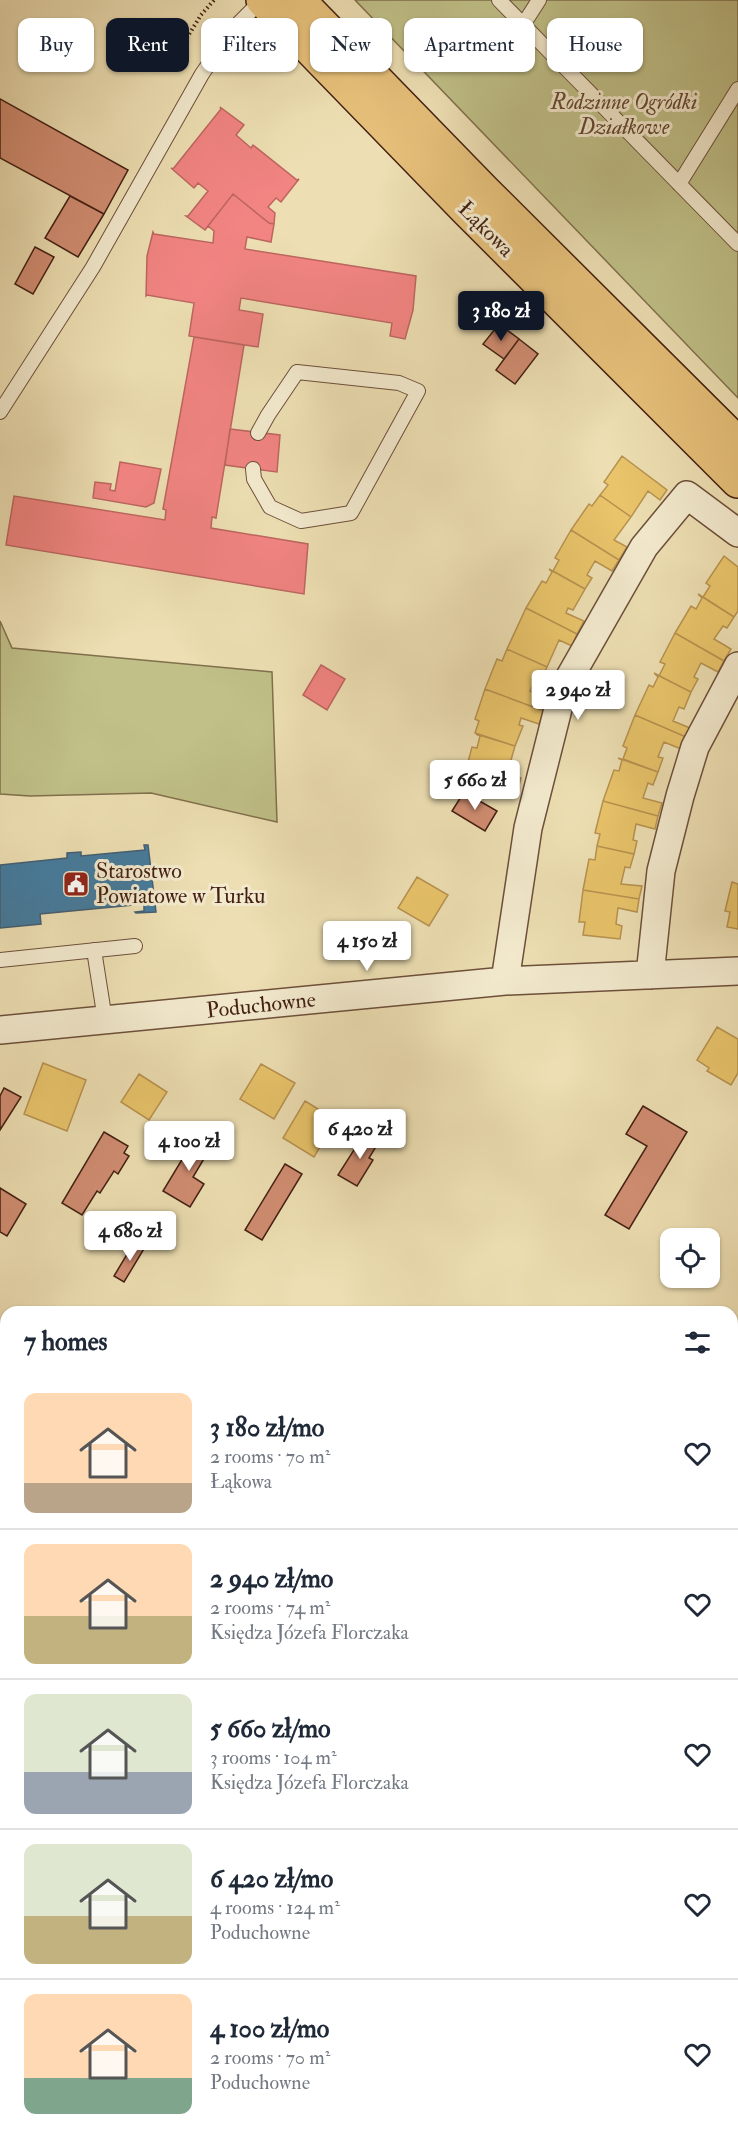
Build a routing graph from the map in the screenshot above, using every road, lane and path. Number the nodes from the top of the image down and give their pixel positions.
1 (214, 0) edge
2 (263, 0) edge
3 (298, 0) edge
4 (499, 0) edge
5 (539, 0) edge
6 (516, 18) edge
7 (527, 18) edge
8 (189, 35) edge
9 (535, 37) edge
10 (738, 89) edge
11 (679, 183) junction
12 (738, 244) edge
13 (0, 412) edge
14 (258, 433) dead end
15 (738, 444) edge
16 (253, 469) dead end
17 (738, 481) edge
18 (738, 533) edge
19 (738, 666) edge
20 (135, 946) dead end
21 (94, 950) junction
22 (0, 960) edge
23 (738, 971) edge
24 (650, 975) junction
25 (505, 981) junction
26 (105, 1020) junction
27 (0, 1030) edge

1 - 8 path
2 - 13 lane
2 - 17 main road, Łąkowa
3 - 15 main road, Łąkowa
4 - 6 lane
5 - 7 lane
9 - 11 lane
10 - 11 lane
11 - 12 lane
14 - 16 lane
18 - 25 street
19 - 24 street
20 - 21 lane
21 - 22 lane
21 - 26 lane
23 - 24 street, Poduchowne
24 - 25 street, Poduchowne
25 - 26 street, Poduchowne
26 - 27 street, Poduchowne

